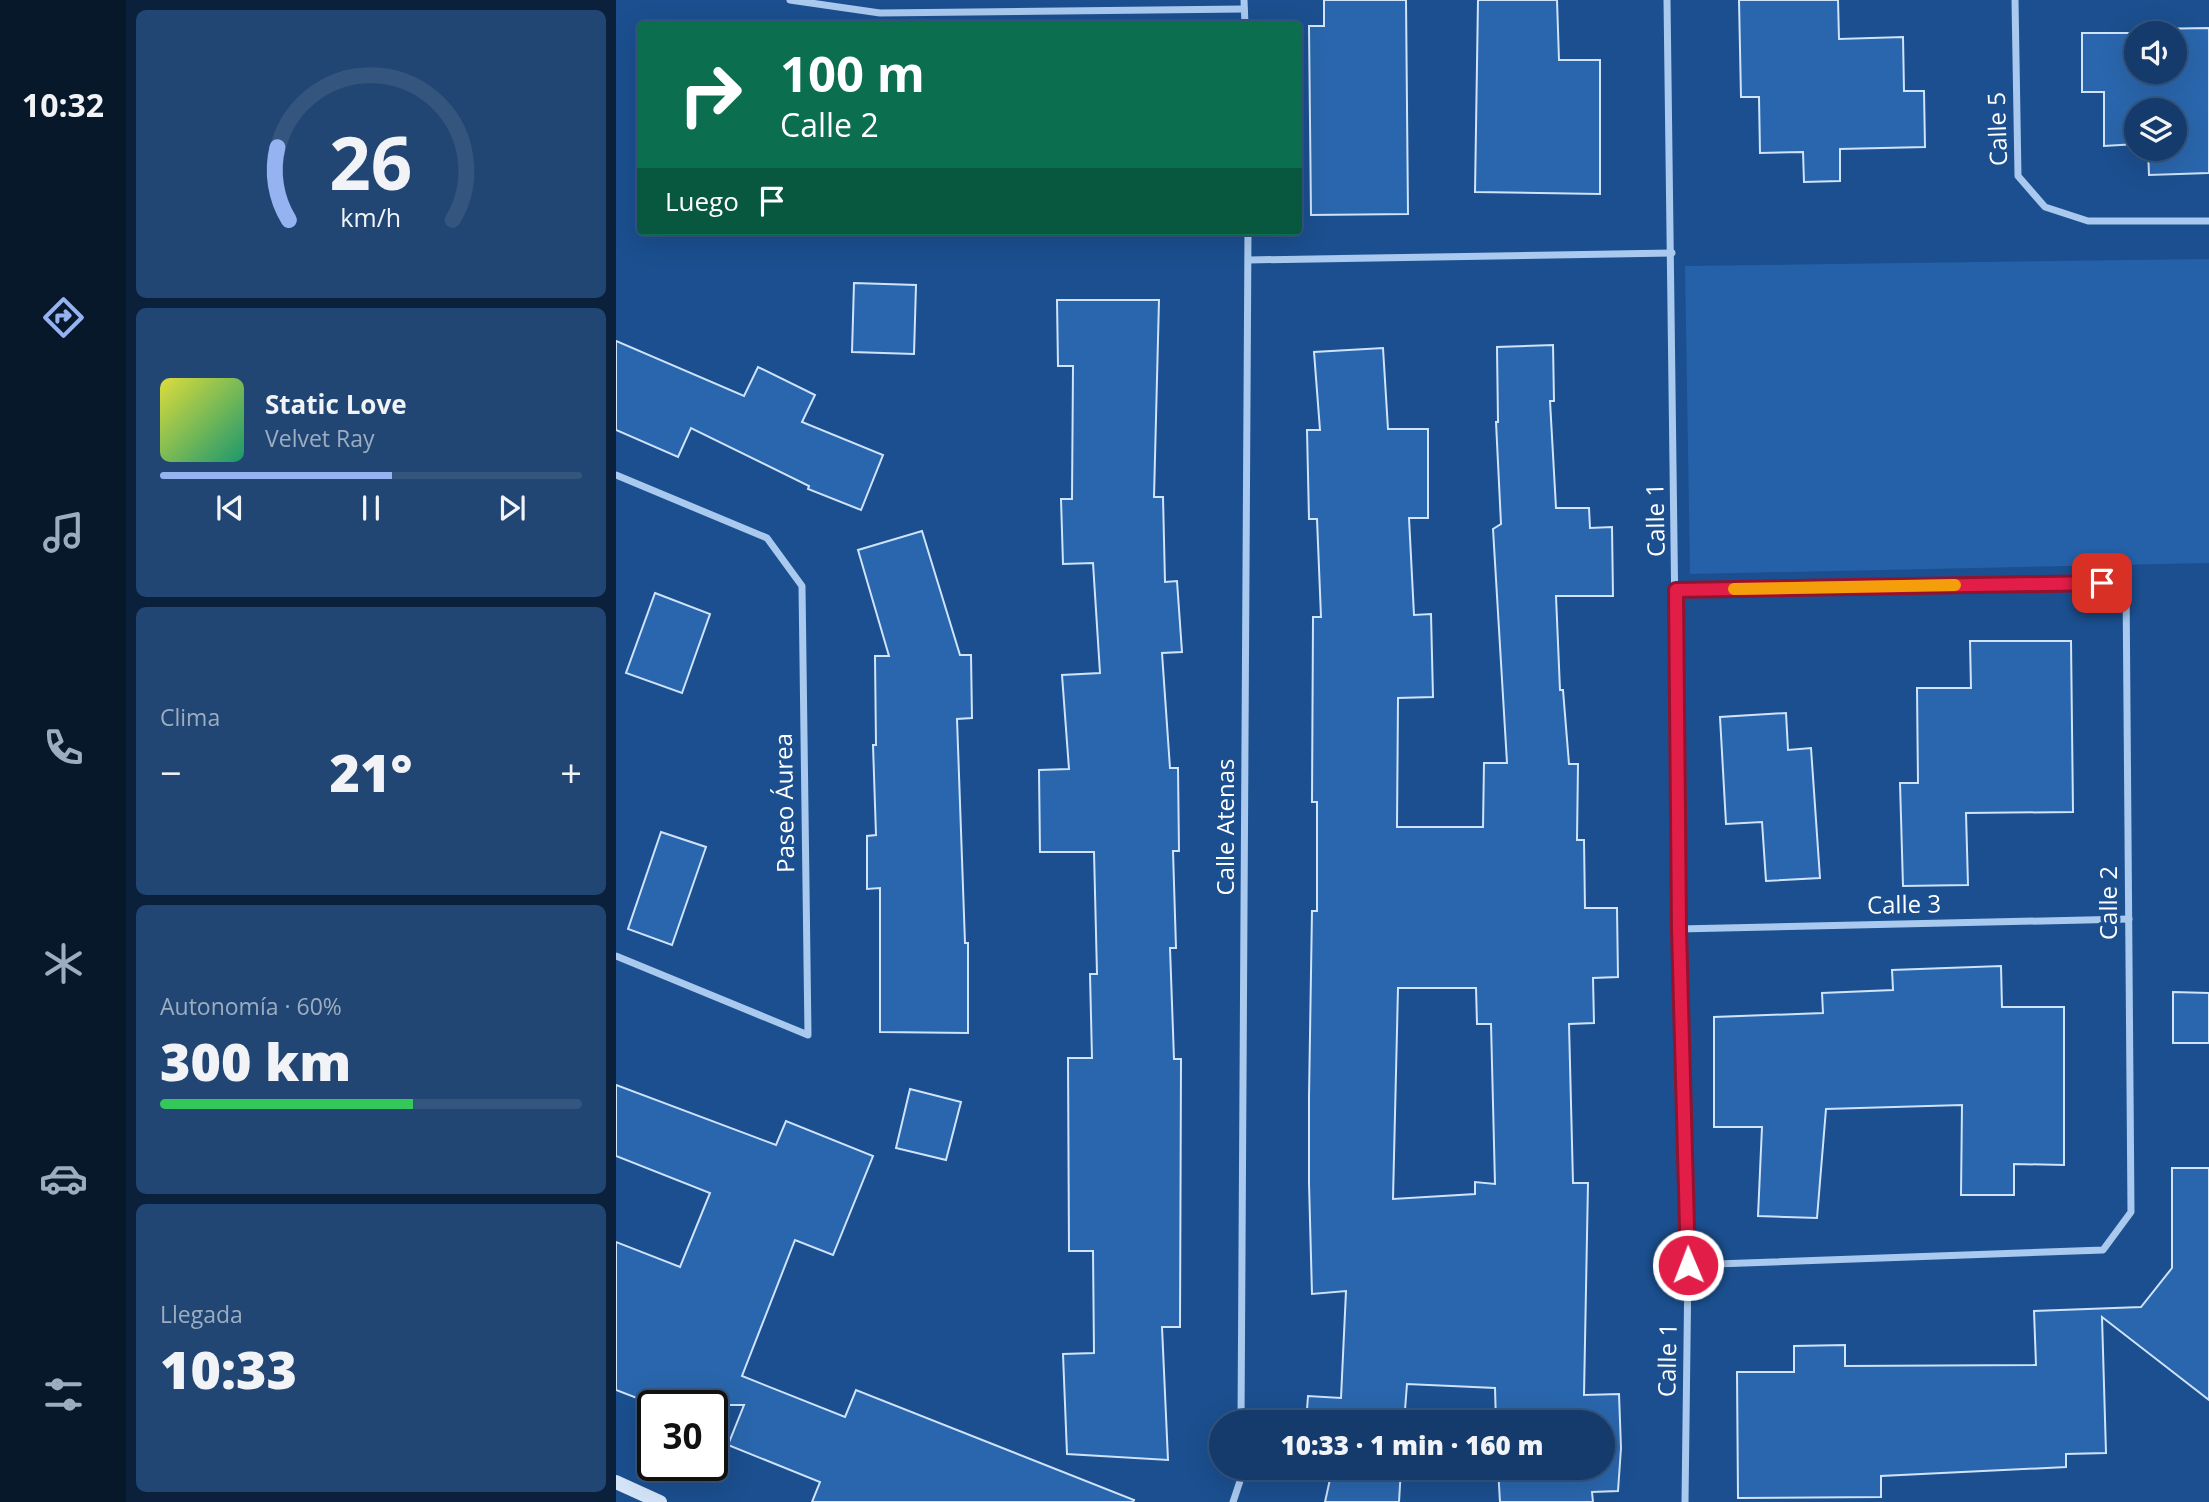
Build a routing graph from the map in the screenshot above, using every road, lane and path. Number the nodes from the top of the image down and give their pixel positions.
1 (790, 0) edge
2 (1244, 0) edge
3 (1668, 0) edge
4 (2015, 0) edge
5 (1244, 9) junction
6 (1245, 21) edge
7 (2209, 221) edge
8 (1248, 235) edge
9 (1672, 253) junction
10 (1249, 260) junction
11 (616, 475) edge
12 (1676, 590) junction
13 (2129, 919) junction
14 (1679, 929) junction
15 (616, 956) edge
16 (1688, 1265) junction
17 (1241, 1410) edge
18 (1240, 1480) edge
19 (616, 1482) edge
20 (660, 1502) edge
21 (1233, 1502) edge
22 (1685, 1502) edge

1 - 5 street
2 - 5 street
3 - 9 street, Calle 1
4 - 7 street, Calle 5
5 - 6 street
8 - 10 street, Calle Atenas
9 - 10 street
9 - 12 street, Calle 1
10 - 17 street, Calle Atenas
11 - 15 street, Paseo Áurea
12 - 13 street, Calle 2
12 - 14 street, Calle 1
13 - 14 street, Calle 3
13 - 16 street, Calle 2
14 - 16 street, Calle 1
16 - 22 street, Calle 1
18 - 21 street
19 - 20 street

